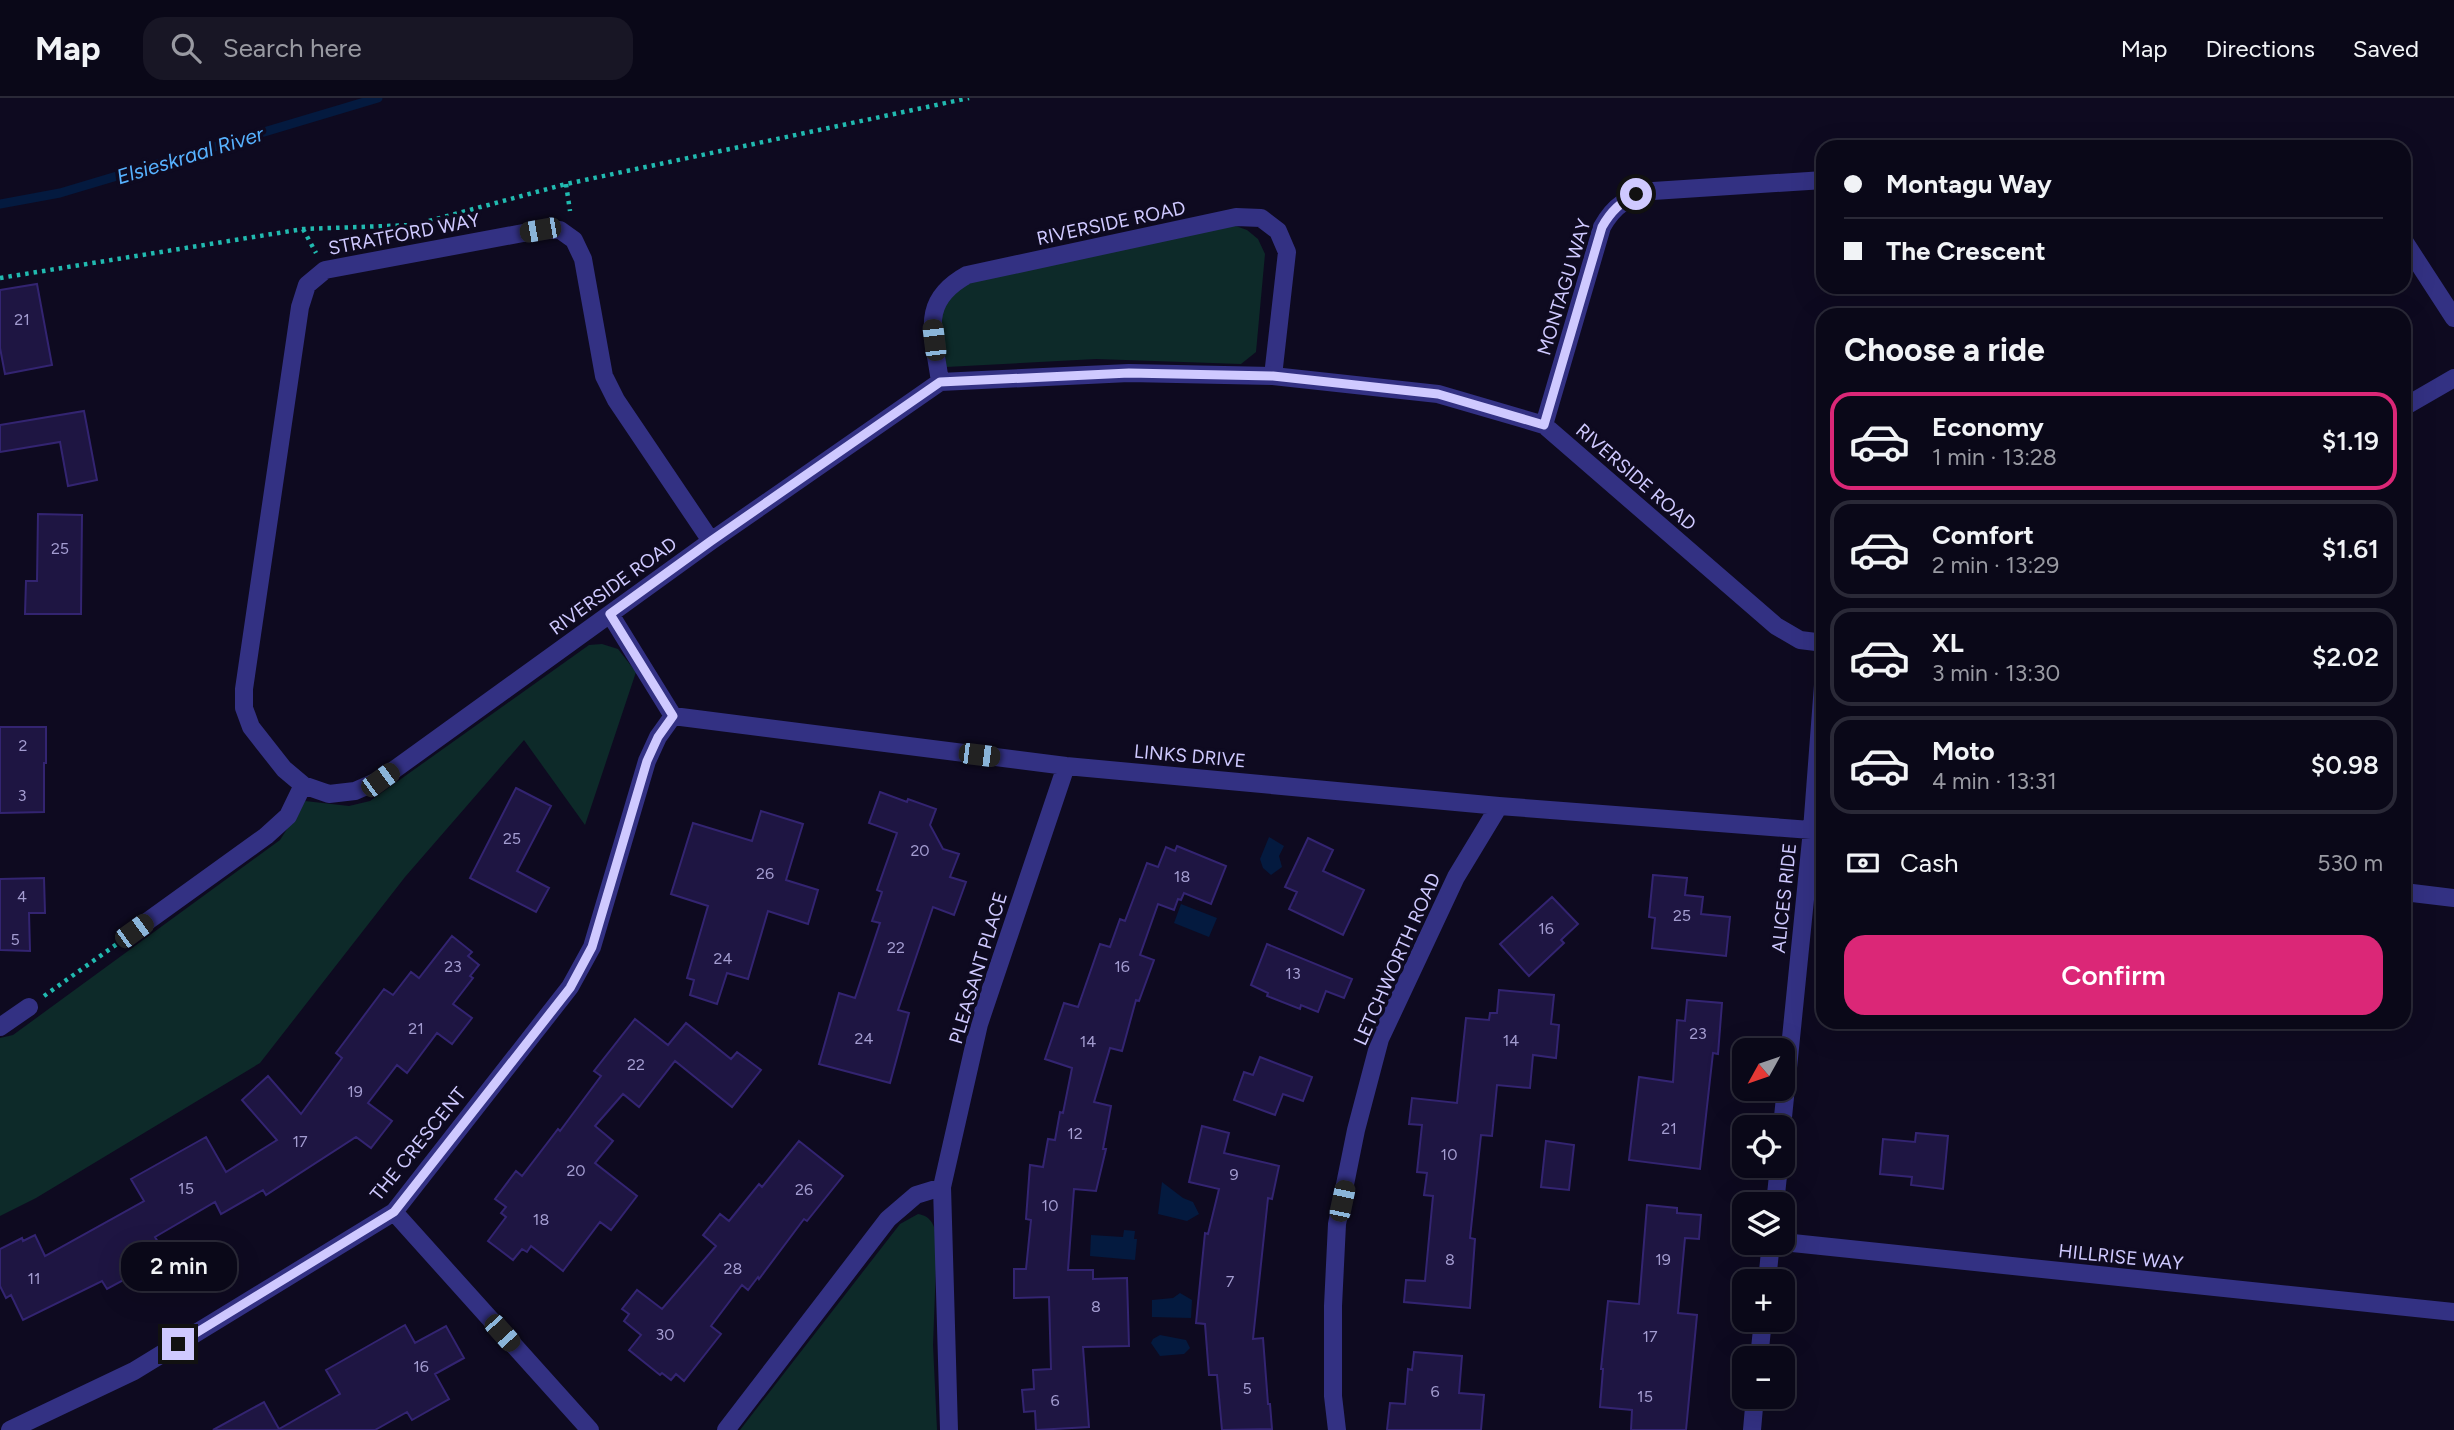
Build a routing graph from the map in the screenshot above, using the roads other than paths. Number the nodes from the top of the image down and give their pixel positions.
1 (1816, 181) edge
2 (2411, 252) edge
3 (2454, 318) edge
4 (1273, 376) junction
5 (2454, 378) edge
6 (940, 382) junction
7 (2411, 403) edge
8 (1544, 425) junction
9 (711, 541) junction
10 (610, 614) junction
11 (1816, 642) edge
12 (673, 716) junction
13 (1066, 766) junction
14 (303, 785) junction
15 (1499, 806) junction
16 (1816, 830) edge
17 (1816, 846) edge
18 (2411, 893) edge
19 (2454, 898) edge
20 (134, 931) road end
21 (29, 1007) road end
22 (0, 1027) edge
23 (1783, 1115) edge
24 (942, 1186) junction
25 (394, 1212) junction
26 (1795, 1243) edge
27 (2454, 1312) edge
28 (1754, 1409) edge
29 (10, 1430) edge
30 (590, 1430) edge
31 (726, 1430) edge
32 (949, 1430) edge
33 (1337, 1430) edge
34 (1752, 1430) edge

1 - 8 street, MONTAGU WAY
2 - 3 street
4 - 6 street, RIVERSIDE ROAD
4 - 6 street, RIVERSIDE ROAD
4 - 8 street, RIVERSIDE ROAD
5 - 7 street
6 - 9 street, RIVERSIDE ROAD
8 - 11 street, RIVERSIDE ROAD
9 - 10 street, RIVERSIDE ROAD
9 - 14 street, STRATFORD WAY
10 - 12 street
10 - 14 street, RIVERSIDE ROAD
12 - 13 street, LINKS DRIVE
12 - 25 street, THE CRESCENT
13 - 15 street, LINKS DRIVE
13 - 24 street, PLEASANT PLACE
14 - 20 street
15 - 16 street, LINKS DRIVE
15 - 33 street, LETCHWORTH ROAD
17 - 23 street, ALICES RIDE
18 - 19 street
21 - 22 street
24 - 31 street
24 - 32 street, PLEASANT PLACE
25 - 29 street, THE CRESCENT
25 - 30 street
26 - 27 street, HILLRISE WAY
28 - 34 street

